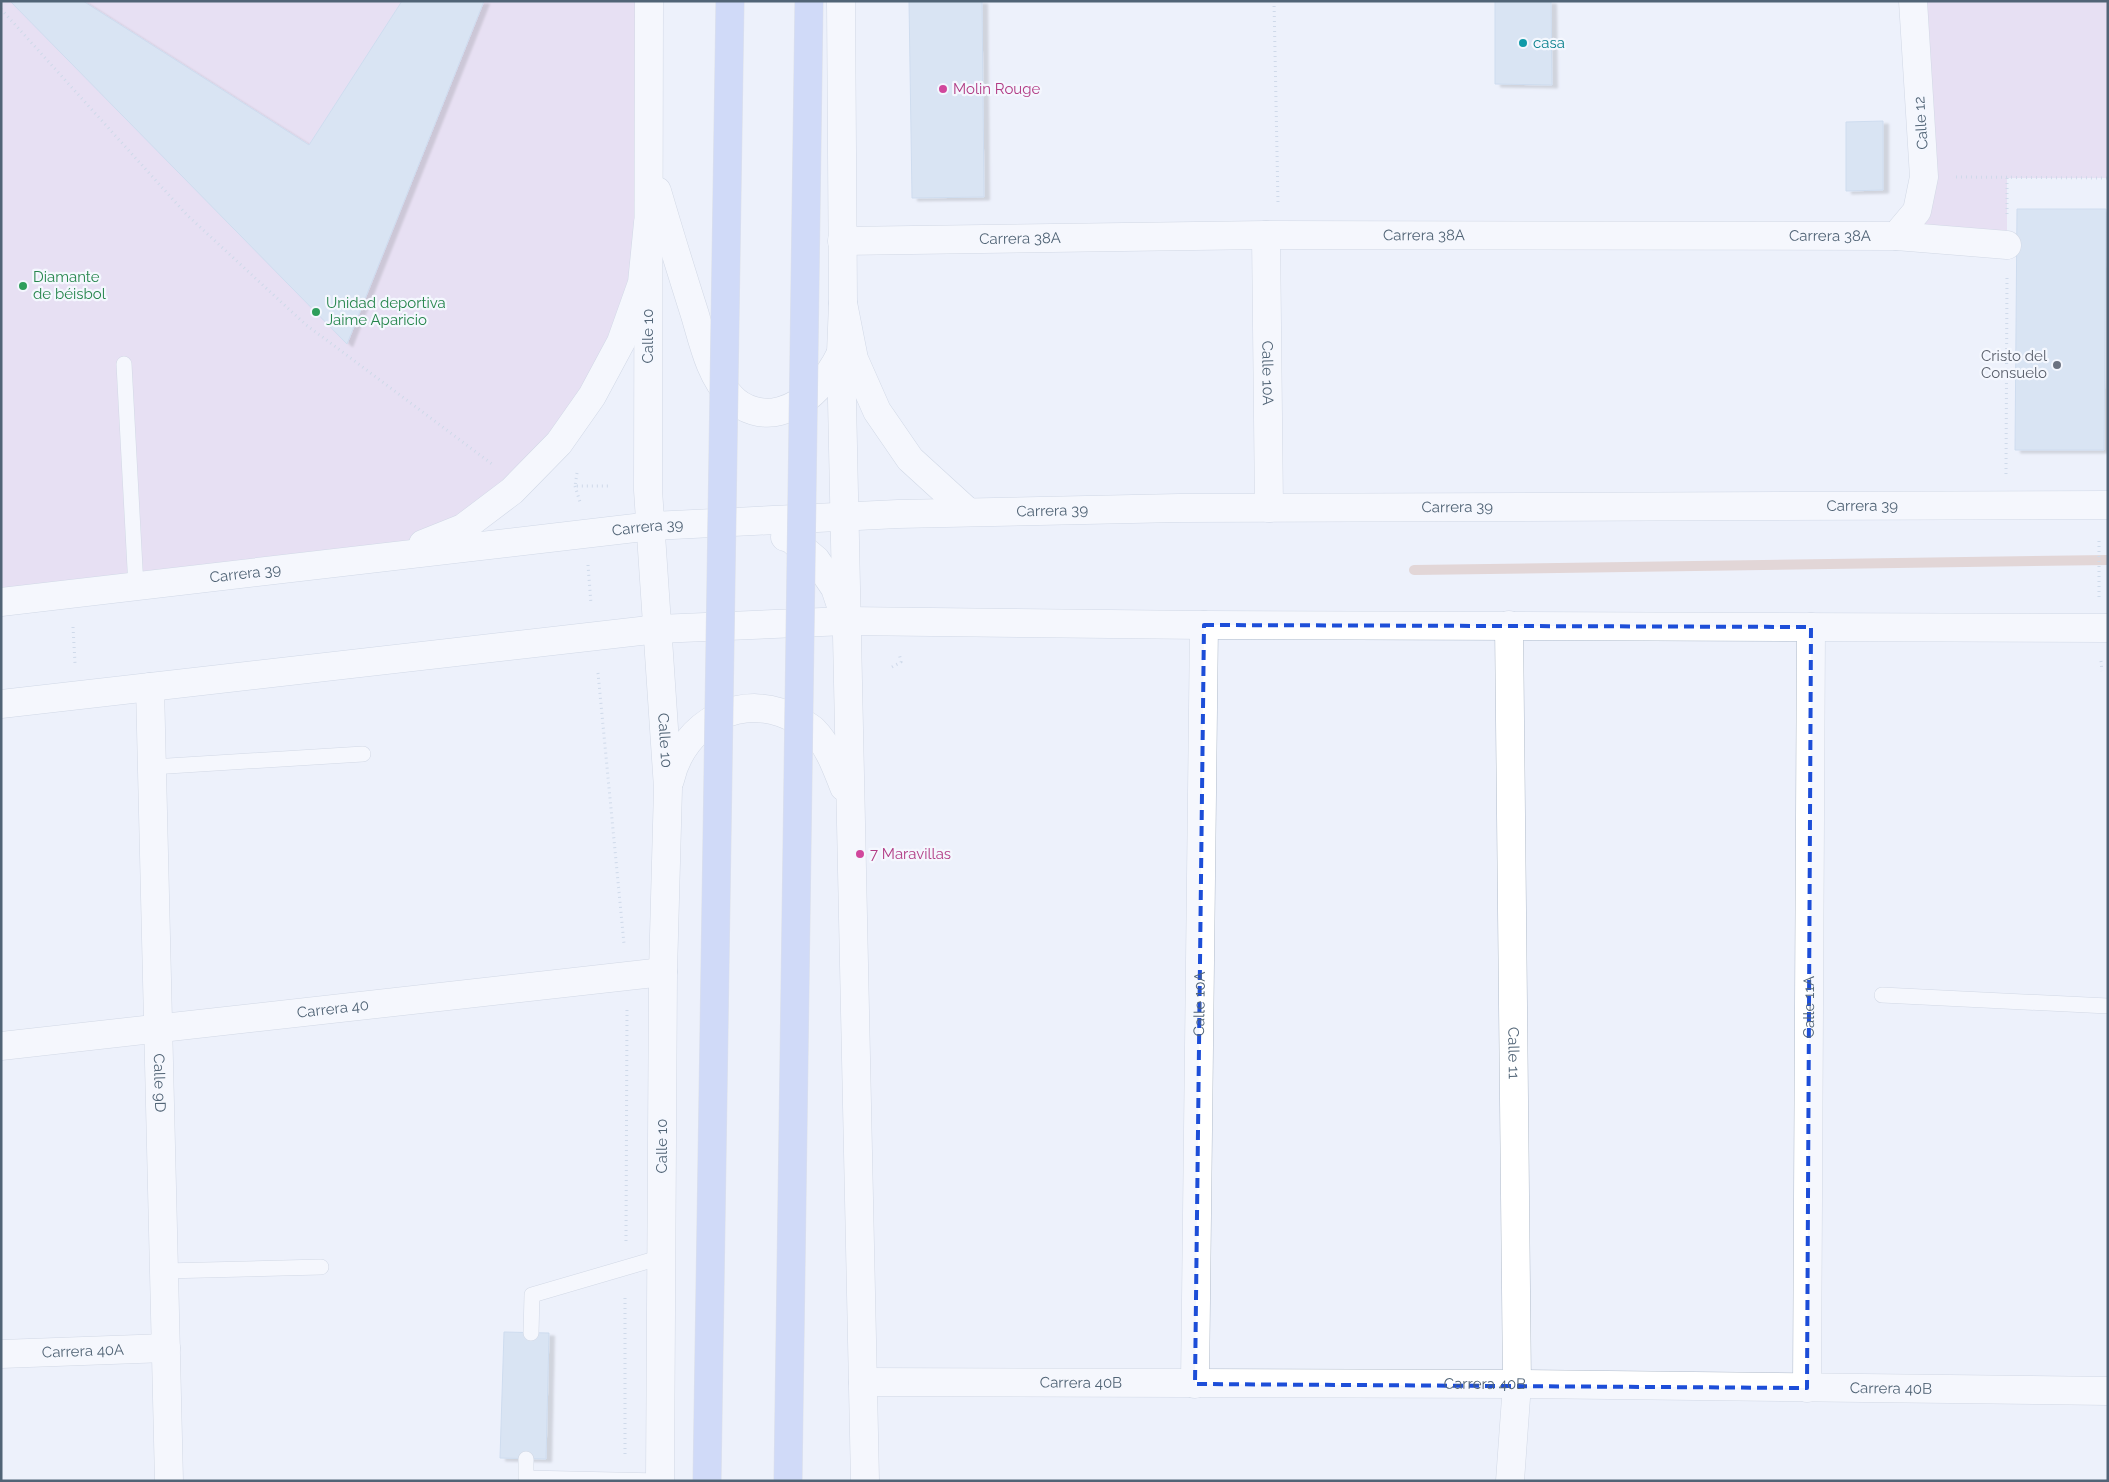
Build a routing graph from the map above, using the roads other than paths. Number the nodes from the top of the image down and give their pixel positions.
1 (649, 1) edge
2 (730, 1) edge
3 (809, 1) edge
4 (841, 1) edge
5 (1913, 1) edge
6 (649, 161) junction
7 (648, 223) junction
8 (1272, 236) junction
9 (1896, 236) junction
10 (842, 241) junction
11 (2007, 246) road end
12 (843, 303) junction
13 (842, 353) junction
14 (124, 364) dead end
15 (2108, 505) edge
16 (1269, 508) junction
17 (967, 511) junction
18 (844, 517) junction
19 (727, 522) junction
20 (652, 526) junction
21 (392, 557) junction
22 (136, 587) junction
23 (1, 602) edge
24 (846, 621) junction
25 (1509, 624) junction
26 (1204, 625) junction
27 (1811, 626) junction
28 (2108, 628) edge
29 (658, 629) junction
30 (150, 687) junction
31 (1, 704) edge
32 (363, 754) dead end
33 (152, 767) junction
34 (668, 788) junction
35 (849, 803) junction
36 (663, 972) junction
37 (1882, 995) dead end
38 (2108, 1006) edge
39 (158, 1028) junction
40 (1, 1046) edge
41 (662, 1257) junction
42 (321, 1267) dead end
43 (164, 1270) junction
44 (531, 1333) dead end
45 (166, 1348) junction
46 (1, 1354) edge
47 (863, 1382) junction
48 (1195, 1384) junction
49 (1517, 1384) junction
50 (1807, 1388) junction
51 (2108, 1391) edge
52 (526, 1459) dead end
53 (169, 1481) edge
54 (660, 1481) edge
55 (707, 1481) edge
56 (788, 1481) edge
57 (865, 1481) edge
58 (1510, 1481) edge

1 - 6 street, Calle 10
2 - 55 main road, bridge
3 - 56 main road, bridge
4 - 10 street
5 - 9 street, Calle 12
6 - 7 street, Calle 10
6 - 13 street
7 - 20 street, Calle 10
7 - 21 street
8 - 9 street, Carrera 38A
8 - 10 street, Carrera 38A
8 - 16 street, Calle 10A
9 - 11 street, Carrera 38A
10 - 12 street
12 - 13 street
12 - 17 street
13 - 18 street
14 - 22 lane
15 - 16 street, Carrera 39
16 - 17 street, Carrera 39
17 - 18 street, Carrera 39
18 - 19 street, Carrera 39
18 - 24 street
19 - 20 street, Carrera 39
19 - 24 street
20 - 21 street, Carrera 39
20 - 29 street, Calle 10
21 - 22 street, Carrera 39
22 - 23 street, Carrera 39
24 - 26 street
24 - 29 street
24 - 35 street
25 - 26 street
25 - 27 street
25 - 49 street, Calle 11
26 - 48 street, Calle 10A
27 - 28 street
27 - 50 street, Calle 11A
29 - 30 street
29 - 34 street, Calle 10
30 - 31 street
30 - 33 street, Calle 9D
32 - 33 lane
33 - 39 street, Calle 9D
34 - 35 street
34 - 36 street, Calle 10
35 - 47 street
36 - 39 street, Carrera 40
36 - 41 street, Calle 10
37 - 38 lane
39 - 40 street, Carrera 40
39 - 43 street, Calle 9D
41 - 44 lane
41 - 54 street, Calle 10
42 - 43 lane
43 - 45 street, Calle 9D
45 - 46 street, Carrera 40A
45 - 53 street, Calle 9D
47 - 48 street, Carrera 40B
47 - 57 street
48 - 49 street, Carrera 40B
49 - 50 street, Carrera 40B
49 - 58 street, Calle 11
50 - 51 street, Carrera 40B
52 - 54 lane

